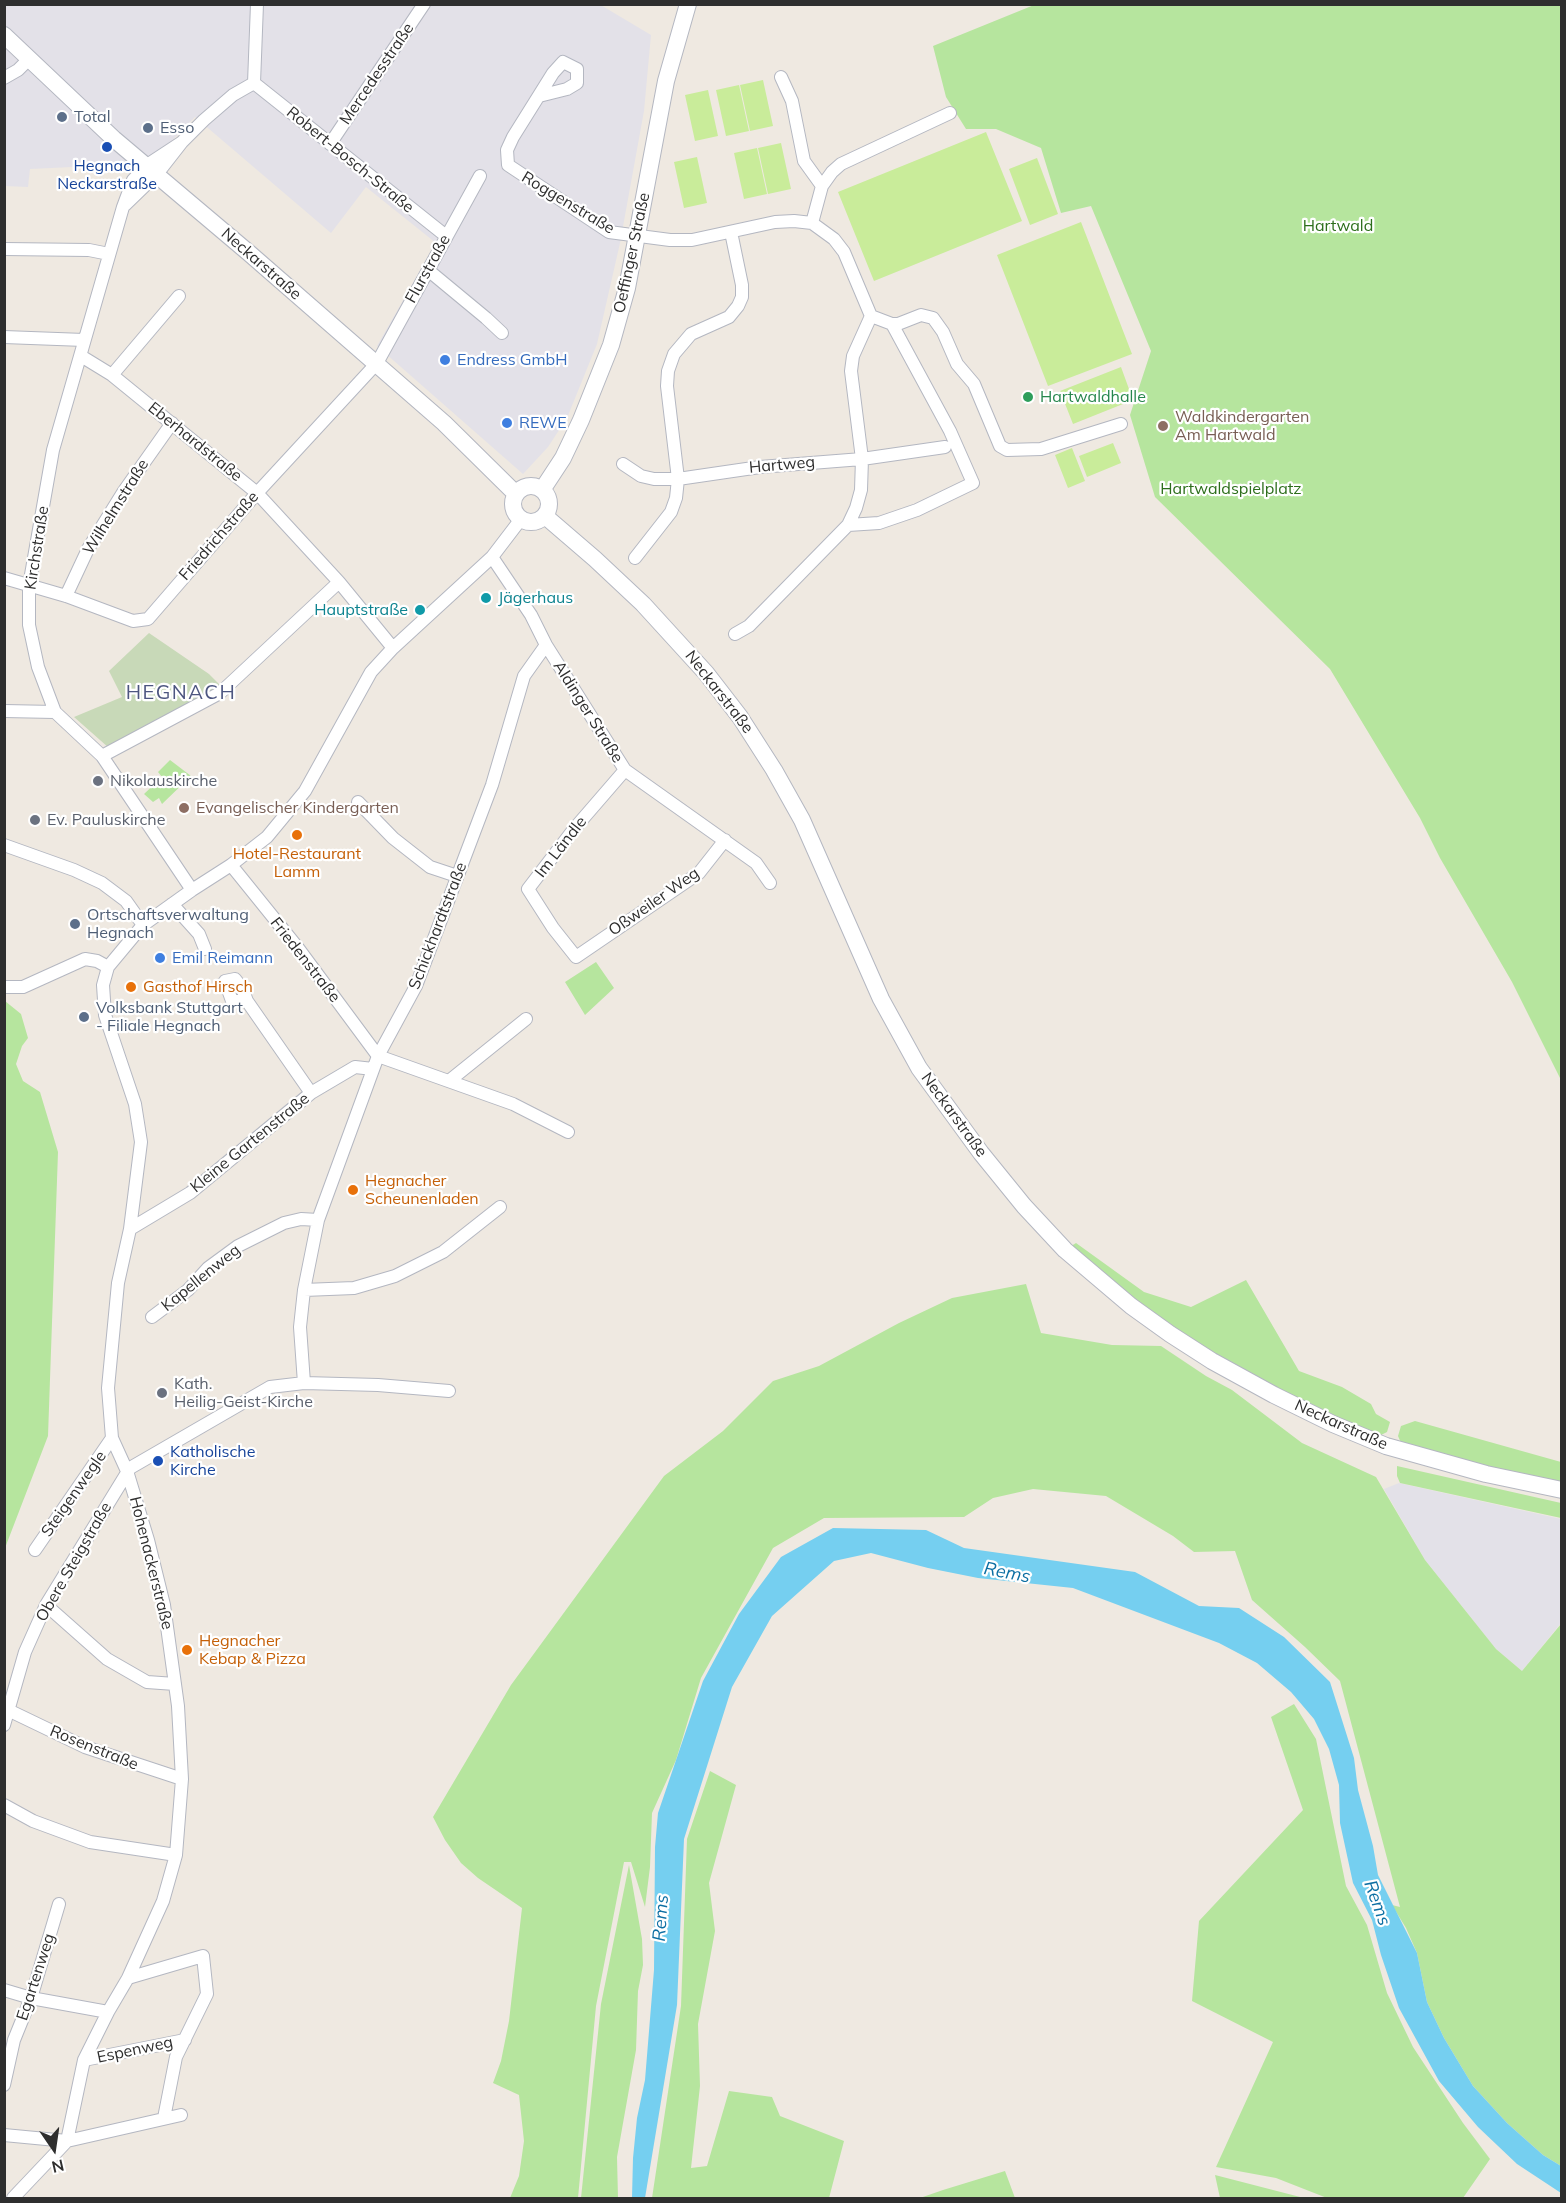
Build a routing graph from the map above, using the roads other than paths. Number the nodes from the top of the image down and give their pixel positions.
1 (257, 4) edge
2 (424, 4) edge
3 (688, 4) edge
4 (4, 35) edge
5 (29, 59) junction
6 (781, 77) dead end
7 (4, 78) edge
8 (254, 83) junction
9 (539, 96) dead end
10 (951, 113) dead end
11 (330, 144) junction
12 (152, 170) junction
13 (480, 176) dead end
14 (822, 186) junction
15 (812, 223) junction
16 (731, 232) junction
17 (446, 236) junction
18 (636, 237) junction
19 (4, 249) edge
20 (109, 254) junction
21 (428, 270) junction
22 (179, 296) dead end
23 (871, 316) junction
24 (892, 324) junction
25 (502, 333) dead end
26 (4, 337) edge
27 (84, 340) junction
28 (81, 356) junction
29 (377, 363) junction
30 (112, 375) junction
31 (172, 423) junction
32 (1120, 424) dead end
33 (945, 447) dead end
34 (862, 459) junction
35 (623, 464) dead end
36 (678, 479) junction
37 (542, 490) junction
38 (257, 493) junction
39 (516, 494) junction
40 (545, 516) junction
41 (521, 519) junction
42 (848, 525) junction
43 (492, 557) junction
44 (635, 558) dead end
45 (4, 578) edge
46 (339, 582) junction
47 (29, 586) junction
48 (66, 596) junction
49 (735, 634) dead end
50 (546, 645) junction
51 (393, 648) junction
52 (4, 711) edge
53 (56, 712) junction
54 (102, 756) junction
55 (625, 770) junction
56 (358, 802) dead end
57 (725, 840) junction
58 (4, 845) edge
59 (231, 865) junction
60 (457, 876) junction
61 (770, 883) dead end
62 (192, 890) junction
63 (172, 904) junction
64 (143, 925) junction
65 (205, 950) dead end
66 (576, 957) joint
67 (108, 967) junction
68 (4, 987) edge
69 (247, 1000) dead end
70 (526, 1019) dead end
71 (378, 1056) junction
72 (374, 1069) junction
73 (449, 1081) junction
74 (311, 1093) junction
75 (568, 1132) dead end
76 (501, 1207) dead end
77 (318, 1220) junction
78 (130, 1229) junction
79 (304, 1290) junction
80 (152, 1317) dead end
81 (304, 1383) junction
82 (449, 1391) dead end
83 (112, 1438) junction
84 (127, 1471) junction
85 (1562, 1490) edge
86 (35, 1550) dead end
87 (46, 1605) junction
88 (175, 1684) junction
89 (8, 1710) junction
90 (4, 1725) edge
91 (182, 1779) junction
92 (4, 1806) edge
93 (176, 1855) junction
94 (59, 1904) dead end
95 (128, 1978) junction
96 (4, 1990) edge
97 (31, 1998) junction
98 (108, 2012) junction
99 (185, 2040) junction
100 (84, 2060) junction
101 (4, 2085) edge
102 (181, 2115) dead end
103 (164, 2118) junction
104 (4, 2135) edge
105 (66, 2141) junction
106 (13, 2199) edge

1 - 8 street
2 - 11 street, Mercedesstraße
3 - 18 main road, Oeffinger Straße
4 - 5 main road, Neckarstraße
5 - 7 street
5 - 12 main road, Neckarstraße
6 - 14 street
8 - 11 street, Robert-Bosch-Straße
8 - 12 street, Kirchstraße
9 - 18 street, Roggenstraße
10 - 14 street
11 - 17 street, Robert-Bosch-Straße
12 - 20 street, Kirchstraße
12 - 29 main road, Neckarstraße
13 - 17 street, Flurstraße
14 - 15 street
15 - 16 street
15 - 23 street
16 - 18 street
16 - 36 street
17 - 21 street, Flurstraße
18 - 37 main road, Oeffinger Straße
19 - 20 street
20 - 27 street, Kirchstraße
21 - 25 street
21 - 29 street, Flurstraße
22 - 30 street
23 - 24 street
23 - 34 street
24 - 32 street
24 - 42 street
26 - 27 street
27 - 28 street, Kirchstraße
28 - 30 street, Eberhardstraße
28 - 47 street, Kirchstraße
29 - 38 street, Friedrichstraße
29 - 39 main road, Neckarstraße
30 - 31 street, Eberhardstraße
31 - 38 street, Eberhardstraße
31 - 48 street, Wilhelmstraße
33 - 34 street, Hartweg
34 - 36 street, Hartweg
34 - 42 street
35 - 36 street, Hartweg
36 - 44 street
37 - 39 main road
37 - 40 main road
38 - 46 street, Eberhardstraße
38 - 48 street, Friedrichstraße
39 - 41 main road
40 - 41 main road
40 - 85 main road, Neckarstraße
41 - 43 street
42 - 49 street
43 - 50 street, Aldinger Straße
43 - 51 street
45 - 47 street, Friedrichstraße
46 - 51 street, Eberhardstraße
46 - 54 street
47 - 48 street, Friedrichstraße
47 - 53 street, Kirchstraße
50 - 55 street, Aldinger Straße
50 - 60 street, Schickhardtstraße
51 - 59 street
52 - 53 street
53 - 54 street, Kirchstraße
54 - 62 street, Kirchstraße
55 - 57 street, Aldinger Straße
55 - 66 street, Im Ländle
56 - 60 street
57 - 61 street, Aldinger Straße
57 - 66 street, Oßweiler Weg
58 - 64 street
59 - 62 street
59 - 71 street, Friedenstraße
60 - 71 street, Schickhardtstraße
62 - 63 street
63 - 64 street
63 - 65 street
64 - 67 street
67 - 68 street
67 - 78 street, Hohenackerstraße
69 - 74 street
70 - 73 street
71 - 72 street, Schickhardtstraße
71 - 73 street
72 - 74 street, Kleine Gartenstraße
72 - 77 street, Schickhardtstraße
73 - 75 street
74 - 78 street, Kleine Gartenstraße
76 - 79 street
77 - 79 street, Schickhardtstraße
77 - 80 street, Kapellenweg
78 - 83 street, Hohenackerstraße
79 - 81 street, Schickhardtstraße
81 - 82 street
81 - 84 street
83 - 84 street, Hohenackerstraße
83 - 86 street, Steigenwegle
84 - 87 street, Obere Steigstraße
84 - 88 street, Hohenackerstraße
87 - 88 street
87 - 89 street, Obere Steigstraße
88 - 91 street, Hohenackerstraße
89 - 90 street, Obere Steigstraße
89 - 91 street, Rosenstraße
91 - 93 street, Hohenackerstraße
92 - 93 street
93 - 95 street, Hohenackerstraße
94 - 97 street, Egartenweg
95 - 98 street, Hohenackerstraße
95 - 99 street
96 - 97 street
97 - 98 street
97 - 101 street, Egartenweg
98 - 100 street, Hohenackerstraße
99 - 100 street, Espenweg
99 - 103 street
100 - 105 street, Hohenackerstraße
102 - 103 street
103 - 105 street
104 - 105 street
105 - 106 street, Hohenackerstraße

